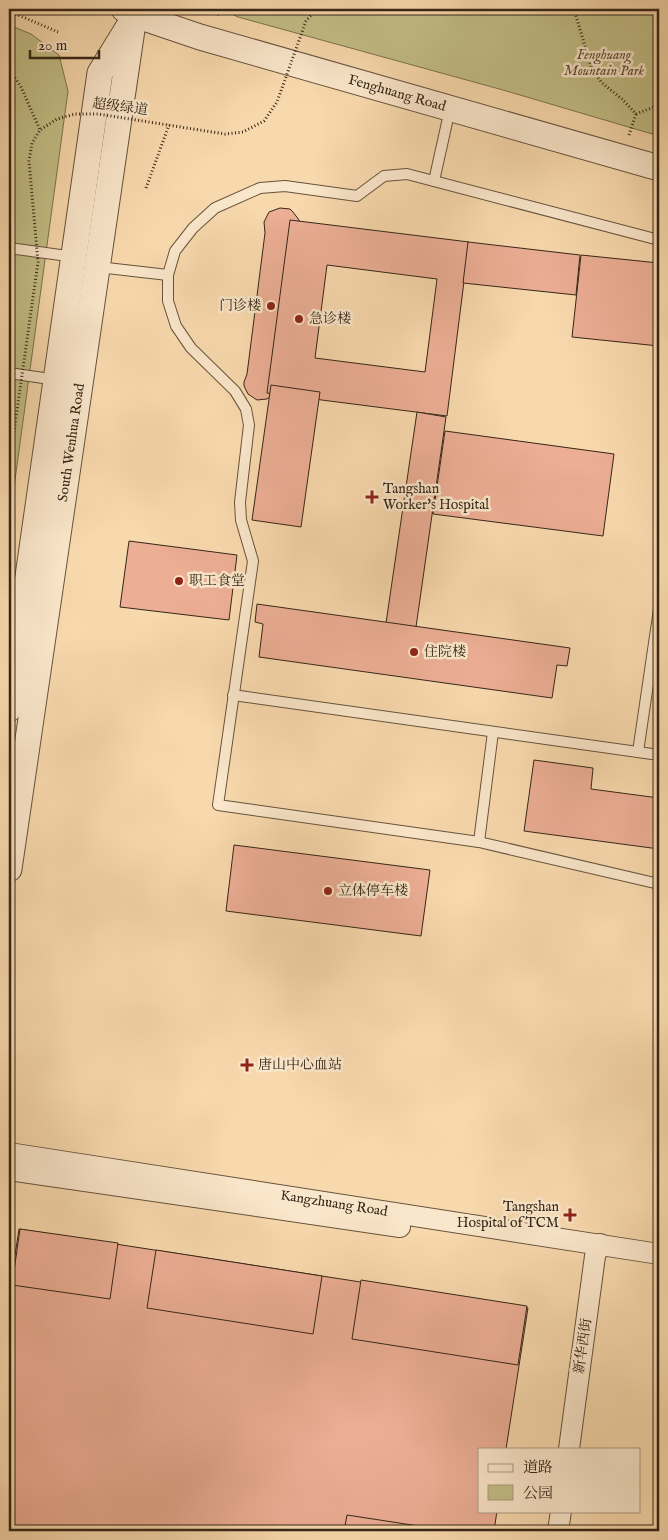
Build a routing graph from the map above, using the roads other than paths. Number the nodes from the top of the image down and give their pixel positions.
1 (132, 11) edge
2 (450, 108) junction
3 (659, 168) edge
4 (434, 181) junction
5 (659, 240) edge
6 (9, 248) edge
7 (86, 262) junction
8 (168, 275) junction
9 (9, 373) edge
10 (57, 380) junction
11 (659, 609) edge
12 (233, 695) junction
13 (10, 699) edge
14 (493, 732) junction
15 (638, 752) junction
16 (659, 755) edge
17 (479, 842) junction
18 (9, 869) edge
19 (659, 884) edge
20 (9, 1153) edge
21 (9, 1170) edge
22 (597, 1250) junction
23 (659, 1254) edge
24 (659, 1266) edge
25 (569, 1448) edge
26 (561, 1512) edge
27 (558, 1531) edge

1 - 2 street, Fenghuang Road
1 - 7 street, South Wenhua Road
2 - 3 street, Fenghuang Road
2 - 4 lane
4 - 5 lane
4 - 8 lane
6 - 7 lane
7 - 8 lane
7 - 10 street, South Wenhua Road
7 - 18 street, South Wenhua Road
8 - 12 lane
9 - 10 lane
10 - 13 street, South Wenhua Road
11 - 15 lane
12 - 14 lane
12 - 17 lane
14 - 15 lane
14 - 17 lane
15 - 16 lane
17 - 19 lane
20 - 22 street, Kangzhuang Road
21 - 22 street, Kangzhuang Road
22 - 23 street, Kangzhuang Road
22 - 24 street, Kangzhuang Road
22 - 25 street, 新华西街
26 - 27 street

